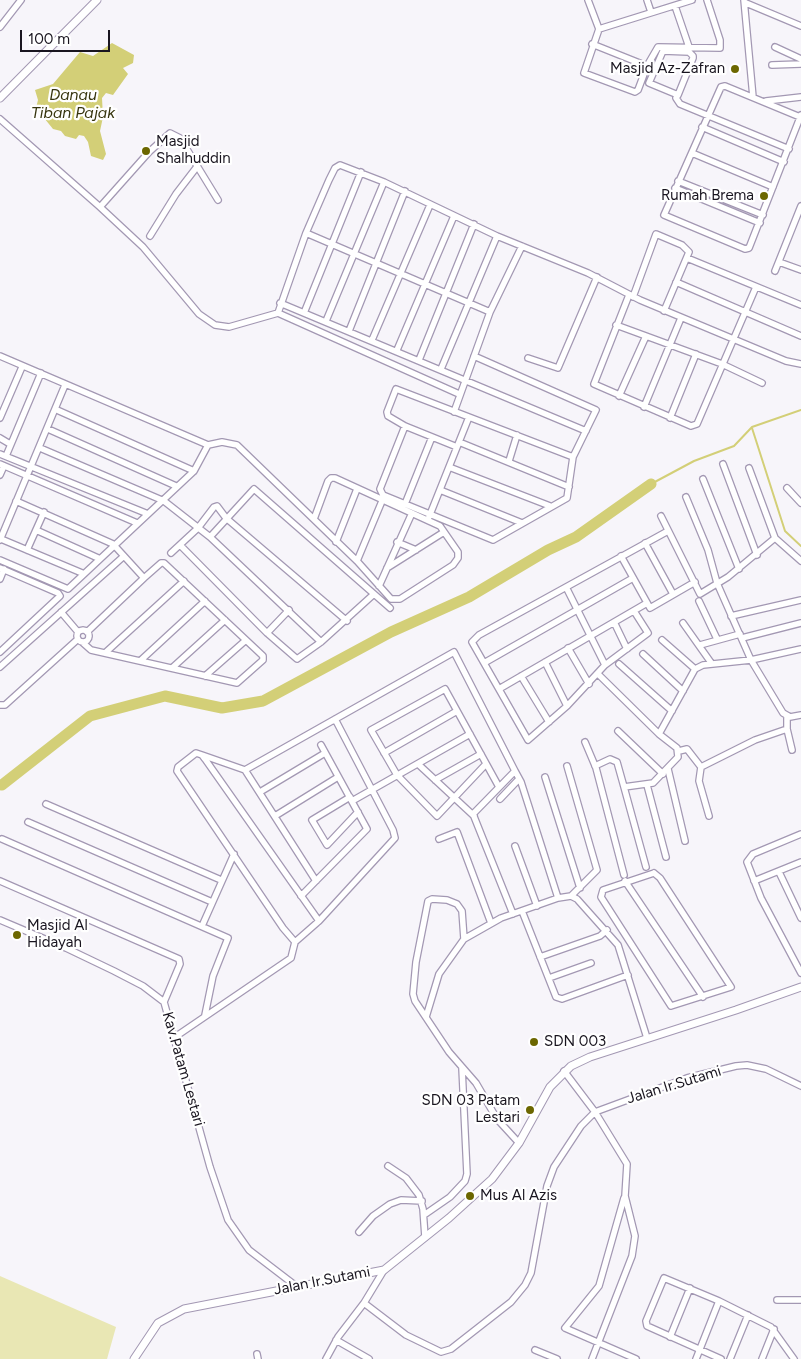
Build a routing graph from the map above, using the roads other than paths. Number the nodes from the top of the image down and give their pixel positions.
1 (21, 0) edge
2 (97, 0) edge
3 (588, 0) edge
4 (647, 0) edge
5 (692, 0) edge
6 (707, 0) edge
7 (683, 1) edge
8 (745, 1) edge
9 (674, 6) junction
10 (651, 12) junction
11 (801, 26) edge
12 (0, 27) edge
13 (598, 29) junction
14 (592, 44) junction
15 (689, 47) junction
16 (775, 47) dead end
17 (801, 59) edge
18 (801, 64) edge
19 (772, 65) dead end
20 (647, 66) junction
21 (678, 95) junction
22 (753, 97) junction
23 (801, 97) edge
24 (0, 98) edge
25 (764, 102) junction
26 (708, 114) junction
27 (800, 116) edge
28 (0, 119) edge
29 (702, 128) junction
30 (789, 149) junction
31 (692, 153) junction
32 (784, 162) junction
33 (196, 168) junction
34 (361, 172) junction
35 (678, 181) junction
36 (384, 182) junction
37 (675, 188) junction
38 (774, 188) junction
39 (405, 192) junction
40 (218, 200) dead end
41 (430, 205) junction
42 (801, 206) edge
43 (100, 207) junction
44 (763, 215) junction
45 (454, 216) junction
46 (760, 223) junction
47 (474, 224) junction
48 (306, 232) junction
49 (150, 236) dead end
50 (497, 236) junction
51 (332, 244) junction
52 (522, 246) junction
53 (354, 255) junction
54 (687, 258) junction
55 (780, 262) junction
56 (377, 264) junction
57 (801, 270) edge
58 (775, 271) dead end
59 (400, 274) junction
60 (597, 277) junction
61 (676, 282) junction
62 (423, 284) junction
63 (756, 287) junction
64 (446, 293) junction
65 (631, 296) junction
66 (280, 303) junction
67 (469, 304) junction
68 (801, 305) edge
69 (664, 311) junction
70 (490, 312) junction
71 (746, 312) junction
72 (278, 313) junction
73 (304, 313) junction
74 (680, 318) junction
75 (326, 321) junction
76 (616, 325) junction
77 (349, 331) junction
78 (646, 336) junction
79 (801, 336) edge
80 (735, 339) junction
81 (372, 340) junction
82 (669, 346) junction
83 (397, 350) junction
84 (696, 354) junction
85 (474, 356) junction
86 (1, 358) edge
87 (528, 358) dead end
88 (419, 360) junction
89 (722, 364) junction
90 (801, 364) edge
91 (22, 367) junction
92 (441, 369) junction
93 (41, 373) junction
94 (464, 380) junction
95 (762, 383) dead end
96 (66, 385) junction
97 (459, 394) junction
98 (619, 396) junction
99 (644, 406) junction
100 (57, 410) junction
101 (454, 412) junction
102 (469, 417) junction
103 (0, 418) edge
104 (670, 418) junction
105 (405, 426) junction
106 (48, 429) junction
107 (586, 431) junction
108 (517, 435) junction
109 (432, 437) junction
110 (0, 438) edge
111 (10, 444) junction
112 (458, 444) junction
113 (208, 445) junction
114 (40, 448) junction
115 (3, 455) edge
116 (573, 457) junction
117 (509, 461) junction
118 (724, 464) dead end
119 (2, 465) edge
120 (31, 467) junction
121 (449, 467) junction
122 (749, 468) dead end
123 (194, 471) junction
124 (0, 475) edge
125 (27, 476) junction
126 (704, 479) dead end
127 (176, 486) junction
128 (569, 487) junction
129 (787, 488) dead end
130 (357, 489) junction
131 (440, 490) junction
132 (686, 497) dead end
133 (164, 500) junction
134 (16, 501) junction
135 (382, 501) junction
136 (801, 503) edge
137 (405, 504) junction
138 (550, 506) junction
139 (44, 512) junction
140 (412, 513) junction
141 (148, 514) junction
142 (661, 516) dead end
143 (429, 517) junction
144 (226, 518) junction
145 (314, 519) junction
146 (137, 523) junction
147 (522, 523) junction
148 (198, 528) junction
149 (36, 530) junction
150 (668, 531) junction
151 (444, 532) junction
152 (210, 537) junction
153 (775, 538) junction
154 (0, 539) edge
155 (336, 542) junction
156 (397, 542) junction
157 (645, 543) junction
158 (113, 544) junction
159 (180, 546) junction
160 (27, 550) junction
161 (416, 550) junction
162 (172, 553) dead end
163 (757, 555) junction
164 (124, 556) junction
165 (622, 556) junction
166 (98, 558) junction
167 (0, 560) edge
168 (357, 561) junction
169 (801, 561) edge
170 (386, 568) junction
171 (2, 569) edge
172 (739, 569) junction
173 (82, 573) junction
174 (144, 578) junction
175 (633, 578) junction
176 (0, 579) edge
177 (184, 581) junction
178 (695, 582) junction
179 (717, 583) junction
180 (379, 586) junction
181 (566, 587) junction
182 (374, 594) junction
183 (673, 594) junction
184 (801, 600) edge
185 (205, 601) junction
186 (698, 601) dead end
187 (647, 603) junction
188 (390, 608) dead end
189 (289, 610) junction
190 (578, 610) junction
191 (634, 611) junction
192 (61, 612) junction
193 (730, 616) junction
194 (224, 620) junction
195 (347, 621) junction
196 (614, 622) junction
197 (683, 623) dead end
198 (801, 624) edge
199 (78, 632) junction
200 (87, 632) junction
201 (267, 633) junction
202 (590, 636) junction
203 (741, 636) junction
204 (717, 639) junction
205 (246, 640) junction
206 (662, 640) dead end
207 (80, 641) junction
208 (321, 642) junction
209 (700, 644) junction
210 (568, 648) junction
211 (801, 648) edge
212 (627, 649) junction
213 (0, 652) edge
214 (105, 653) junction
215 (643, 654) dead end
216 (751, 660) junction
217 (140, 661) junction
218 (545, 662) junction
219 (484, 663) junction
220 (619, 664) dead end
221 (712, 664) junction
222 (605, 665) junction
223 (0, 666) edge
224 (172, 668) junction
225 (695, 669) junction
226 (598, 674) junction
227 (205, 676) junction
228 (521, 676) junction
229 (589, 684) junction
230 (499, 689) junction
231 (683, 691) junction
232 (0, 705) edge
233 (567, 706) junction
234 (457, 711) junction
235 (672, 711) junction
236 (801, 714) edge
237 (788, 716) junction
238 (335, 719) junction
239 (549, 722) junction
240 (787, 729) junction
241 (618, 731) dead end
242 (470, 734) junction
243 (659, 734) junction
244 (585, 742) dead end
245 (321, 745) dead end
246 (792, 750) dead end
247 (679, 751) junction
248 (325, 753) junction
249 (384, 753) junction
250 (481, 754) junction
251 (202, 755) junction
252 (418, 764) junction
253 (486, 764) junction
254 (567, 766) dead end
255 (595, 766) junction
256 (701, 767) junction
257 (668, 769) junction
258 (245, 770) junction
259 (515, 770) junction
260 (663, 774) junction
261 (397, 775) junction
262 (338, 776) junction
263 (544, 777) dead end
264 (519, 779) junction
265 (436, 780) junction
266 (647, 785) junction
267 (499, 787) junction
268 (624, 787) junction
269 (373, 790) junction
270 (260, 792) junction
271 (455, 798) junction
272 (351, 799) junction
273 (500, 799) dead end
274 (46, 804) dead end
275 (358, 812) junction
276 (275, 816) junction
277 (474, 816) junction
278 (709, 816) dead end
279 (28, 822) dead end
280 (801, 834) edge
281 (2, 839) dead end
282 (439, 839) dead end
283 (685, 841) dead end
284 (515, 846) dead end
285 (234, 854) junction
286 (666, 857) dead end
287 (801, 862) edge
288 (646, 867) dead end
289 (780, 872) junction
290 (624, 878) junction
291 (221, 880) junction
292 (0, 881) edge
293 (316, 881) junction
294 (754, 881) junction
295 (580, 888) junction
296 (301, 896) junction
297 (571, 896) junction
298 (558, 898) junction
299 (212, 902) junction
300 (537, 906) junction
301 (522, 911) junction
302 (513, 914) junction
303 (801, 918) edge
304 (0, 920) edge
305 (319, 921) junction
306 (491, 923) junction
307 (202, 926) junction
308 (606, 930) junction
309 (464, 938) junction
310 (295, 942) junction
311 (540, 957) junction
312 (591, 963) dead end
313 (801, 973) edge
314 (628, 975) junction
315 (549, 978) junction
316 (801, 987) edge
317 (703, 997) junction
318 (164, 1002) junction
319 (205, 1015) junction
320 (426, 1017) junction
321 (175, 1037) junction
322 (648, 1038) junction
323 (462, 1068) junction
324 (564, 1072) junction
325 (801, 1086) edge
326 (595, 1112) junction
327 (518, 1143) junction
328 (388, 1166) dead end
329 (625, 1196) junction
330 (422, 1201) junction
331 (424, 1215) junction
332 (359, 1232) dead end
333 (425, 1237) junction
334 (384, 1270) junction
335 (296, 1286) junction
336 (690, 1288) junction
337 (777, 1300) dead end
338 (801, 1300) edge
339 (719, 1301) junction
340 (364, 1303) junction
341 (748, 1315) junction
342 (774, 1329) junction
343 (670, 1337) junction
344 (336, 1340) junction
345 (598, 1342) junction
346 (535, 1350) dead end
347 (700, 1350) junction
348 (792, 1358) edge
349 (134, 1359) edge
350 (326, 1359) edge
351 (369, 1359) edge
352 (556, 1359) edge
353 (592, 1359) edge
354 (636, 1359) edge
355 (696, 1359) edge
356 (721, 1359) edge
357 (730, 1359) edge
358 (762, 1359) edge

1 - 12 street
2 - 24 street
3 - 13 street
4 - 10 street
5 - 7 street
6 - 15 street
7 - 9 street
8 - 11 street
8 - 22 street
9 - 10 street
9 - 15 street
10 - 13 street
13 - 14 street
14 - 20 street
14 - 20 street
15 - 20 street
16 - 17 street
18 - 19 street
21 - 21 street
21 - 26 street
22 - 25 street
22 - 26 street
23 - 25 street
25 - 27 street
26 - 29 street
26 - 30 street
27 - 30 street
28 - 43 street
29 - 31 street
29 - 32 street
30 - 32 street
31 - 35 street
31 - 38 street
32 - 38 street
33 - 40 street
33 - 43 street
33 - 49 street
34 - 36 street
34 - 48 street
34 - 51 street
35 - 37 street
35 - 44 street
36 - 39 street
36 - 53 street
37 - 46 street
37 - 46 street
38 - 44 street
39 - 41 street
39 - 56 street
41 - 45 street
41 - 59 street
42 - 55 street
43 - 72 street
44 - 46 street
45 - 47 street
45 - 62 street
47 - 50 street
47 - 64 street
48 - 51 street
48 - 66 street
50 - 52 street
50 - 67 street
51 - 53 street
51 - 73 street
52 - 60 street
52 - 70 street
53 - 56 street
53 - 75 street
54 - 61 street
54 - 63 street
54 - 65 street
55 - 57 street
55 - 58 street
56 - 59 street
56 - 77 street
59 - 62 street
59 - 81 street
60 - 65 street
60 - 87 street
61 - 69 street
61 - 71 street
62 - 64 street
62 - 83 street
63 - 68 street
63 - 71 street
64 - 67 street
64 - 88 street
65 - 69 street
65 - 76 street
66 - 72 street
66 - 73 street
67 - 70 street
67 - 92 street
69 - 74 street
70 - 85 street
71 - 79 street
71 - 80 street
72 - 97 street
73 - 75 street
74 - 80 street
74 - 82 street
75 - 77 street
76 - 78 street
76 - 98 street
77 - 81 street
78 - 82 street
78 - 98 street
80 - 89 street
80 - 90 street
81 - 83 street
82 - 84 street
82 - 99 street
83 - 88 street
84 - 89 street
84 - 104 street
85 - 94 street
85 - 107 street
86 - 91 street
88 - 92 street
89 - 95 street
89 - 104 street
91 - 93 street
91 - 103 street
92 - 94 street
93 - 96 street
93 - 111 street
94 - 97 street
94 - 107 street
96 - 100 street
96 - 113 street
97 - 101 street
98 - 99 street
99 - 104 street
100 - 106 street
100 - 123 street
101 - 102 street
101 - 105 street
102 - 108 street
102 - 112 street
105 - 109 street
105 - 137 street
106 - 114 street
106 - 127 street
107 - 116 street
108 - 116 street
108 - 117 street
109 - 112 street
109 - 137 street
110 - 111 street
111 - 115 street
112 - 117 street
112 - 121 street
113 - 123 street
113 - 145 street
114 - 120 street
114 - 133 street
115 - 120 street
116 - 128 street
117 - 128 street
118 - 163 street
119 - 124 street
119 - 125 street
120 - 125 street
120 - 141 street
121 - 131 street
121 - 138 street
122 - 153 street
123 - 127 street
125 - 134 street
125 - 146 street
126 - 172 street
127 - 133 street
128 - 138 street
129 - 136 street
130 - 135 street
130 - 145 street
130 - 155 street
131 - 143 street
131 - 147 street
132 - 179 street
133 - 141 street
133 - 148 street
134 - 139 street
134 - 154 street
135 - 140 street
135 - 168 street
137 - 143 street
138 - 147 street
139 - 149 street
139 - 158 street
140 - 143 street
140 - 156 street
141 - 146 street
142 - 150 street
143 - 147 street
143 - 151 street
144 - 148 street
144 - 152 street
144 - 182 street
144 - 195 street
145 - 155 street
146 - 158 street
148 - 152 street
148 - 159 street
149 - 160 street
149 - 166 street
150 - 157 street
150 - 178 street
151 - 161 street
151 - 180 street
152 - 189 street
153 - 163 street
153 - 169 street
154 - 160 street
155 - 168 street
156 - 161 street
156 - 170 street
157 - 165 street
157 - 183 street
158 - 164 street
158 - 166 street
159 - 162 street
159 - 201 street
160 - 173 street
161 - 170 street
163 - 172 street
164 - 174 street
164 - 192 street
165 - 175 street
165 - 181 street
166 - 173 street
167 - 173 street
168 - 180 street
170 - 180 street
171 - 176 street
171 - 213 street
172 - 179 street
174 - 177 street
174 - 200 street
175 - 187 street
175 - 190 street
177 - 185 street
177 - 214 street
178 - 179 street
178 - 183 street
179 - 193 street
181 - 190 street
181 - 219 street
182 - 188 street
182 - 195 street
183 - 187 street
184 - 193 street
185 - 194 street
185 - 217 street
186 - 204 street
187 - 191 street
189 - 201 street
189 - 208 street
190 - 202 street
190 - 219 street
191 - 196 street
191 - 212 street
192 - 199 street
192 - 223 street
193 - 203 street
194 - 205 street
194 - 224 street
195 - 208 street
196 - 202 street
196 - 212 street
197 - 209 street
198 - 203 street
199 - 200 street
199 - 207 street
200 - 207 street
201 - 208 street
202 - 210 street
202 - 222 street
203 - 204 street
203 - 216 street
204 - 209 street
205 - 227 street
205 - 227 street
206 - 225 street
207 - 214 street
207 - 232 street
209 - 221 street
210 - 218 street
210 - 229 street
211 - 216 street
212 - 222 street
214 - 217 street
215 - 231 street
216 - 221 street
216 - 237 street
217 - 224 street
218 - 228 street
218 - 233 street
219 - 230 street
220 - 235 street
221 - 225 street
222 - 226 street
224 - 227 street
225 - 231 street
226 - 229 street
226 - 243 street
228 - 230 street
228 - 239 street
229 - 233 street
230 - 239 street
231 - 235 street
233 - 239 street
234 - 242 street
234 - 249 street
234 - 249 street
235 - 243 street
236 - 237 street
237 - 240 street
238 - 258 street
238 - 259 street
238 - 269 street
240 - 246 street
240 - 256 street
241 - 260 street
242 - 250 street
242 - 252 street
243 - 247 street
244 - 255 street
245 - 248 street
247 - 256 street
247 - 257 street
248 - 262 street
248 - 270 street
249 - 261 street
250 - 253 street
250 - 265 street
251 - 258 street
251 - 285 street
251 - 296 street
252 - 261 street
252 - 265 street
253 - 267 street
253 - 271 street
254 - 295 street
255 - 268 street
255 - 290 street
256 - 278 street
257 - 260 street
257 - 283 street
258 - 270 street
259 - 264 street
259 - 267 street
260 - 266 street
261 - 269 street
261 - 271 street
262 - 272 street
262 - 276 street
263 - 295 street
264 - 273 street
264 - 298 street
265 - 271 street
266 - 268 street
266 - 286 street
267 - 277 street
268 - 288 street
269 - 272 street
269 - 305 street
270 - 276 street
271 - 277 street
272 - 275 street
272 - 275 street
274 - 291 street
275 - 293 street
276 - 293 street
277 - 302 street
279 - 299 street
280 - 294 street
281 - 307 street
282 - 306 street
284 - 300 street
285 - 291 street
285 - 310 street
287 - 289 street
289 - 294 street
289 - 303 street
290 - 317 street
290 - 317 street
290 - 317 street
291 - 299 street
292 - 318 street
293 - 296 street
294 - 313 street
295 - 297 street
296 - 305 street
297 - 298 street
297 - 308 street
298 - 300 street
299 - 307 street
300 - 301 street
301 - 302 street
301 - 311 street
302 - 306 street
304 - 318 street, Kav.Patam Lestari
305 - 310 street
306 - 309 street
307 - 319 street
308 - 311 street
308 - 314 street
309 - 320 street
309 - 320 street
310 - 319 street
311 - 315 street
312 - 315 street
314 - 315 street
314 - 322 street
316 - 322 street, Jalan Ir.Sutami
318 - 321 street, Kav.Patam Lestari
319 - 321 street
320 - 323 street
321 - 335 street, Kav.Patam Lestari
322 - 324 street, Jalan Ir.Sutami
323 - 327 street
323 - 331 street
324 - 326 street
324 - 327 street, Jalan Ir.Sutami
325 - 326 street, Jalan Ir.Sutami
326 - 329 street
326 - 340 street
327 - 333 street, Jalan Ir.Sutami
328 - 330 street
329 - 345 street
329 - 345 street
330 - 331 street
330 - 332 street
331 - 333 street
333 - 334 street, Jalan Ir.Sutami
334 - 335 street, Jalan Ir.Sutami
334 - 340 street
335 - 349 street, Jalan Ir.Sutami
336 - 339 street
336 - 343 street
336 - 343 street
337 - 338 street
339 - 341 street
339 - 347 street
340 - 344 street
341 - 342 street
341 - 357 street
342 - 348 street
342 - 358 street
343 - 347 street
344 - 350 street
344 - 351 street
345 - 353 street
345 - 354 street
346 - 352 street
347 - 355 street
347 - 356 street

